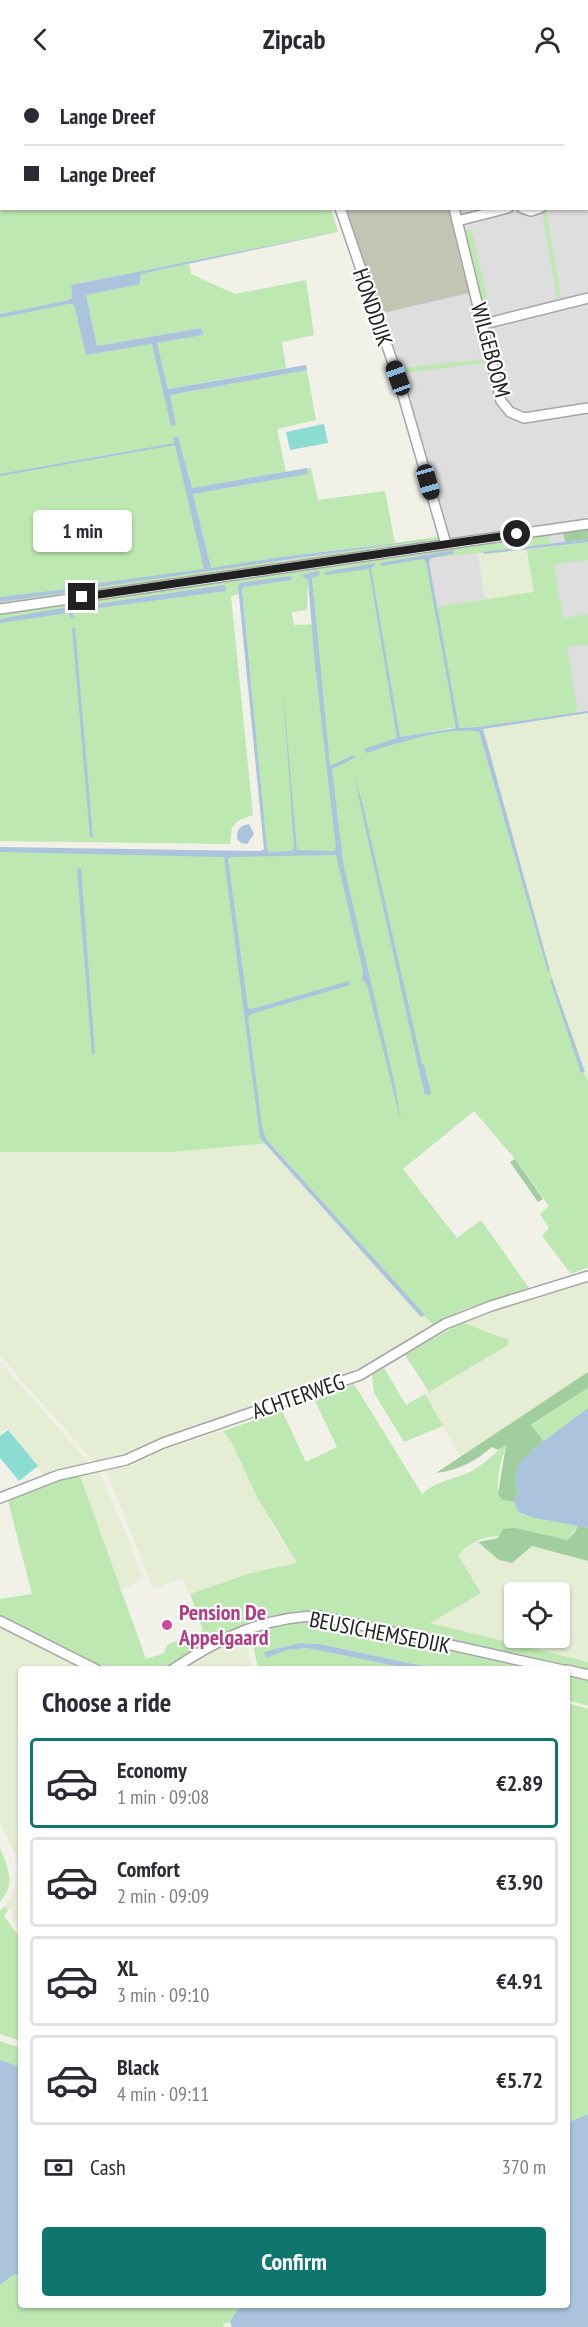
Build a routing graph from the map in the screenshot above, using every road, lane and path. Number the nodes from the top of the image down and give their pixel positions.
1 (588, 78) edge
2 (588, 82) edge
3 (341, 210) edge
4 (455, 210) edge
5 (500, 210) edge
6 (458, 221) junction
7 (588, 298) edge
8 (484, 324) junction
9 (588, 408) edge
10 (588, 524) edge
11 (446, 544) junction
12 (0, 609) edge
13 (588, 1275) edge
14 (0, 1498) edge
15 (0, 1621) edge
16 (89, 1666) edge
17 (178, 1666) edge
18 (547, 1666) edge
19 (570, 1671) edge
20 (588, 1675) edge

1 - 2 street
3 - 11 street, HONDDIJK
4 - 6 street, WILGEBOOM
5 - 6 street
6 - 8 street, WILGEBOOM
7 - 8 street
8 - 9 street, WILGEBOOM
10 - 11 street
11 - 12 street
13 - 14 street, ACHTERWEG
15 - 16 street
17 - 18 street, BEUSICHEMSEDIJK
19 - 20 street, BEUSICHEMSEDIJK

